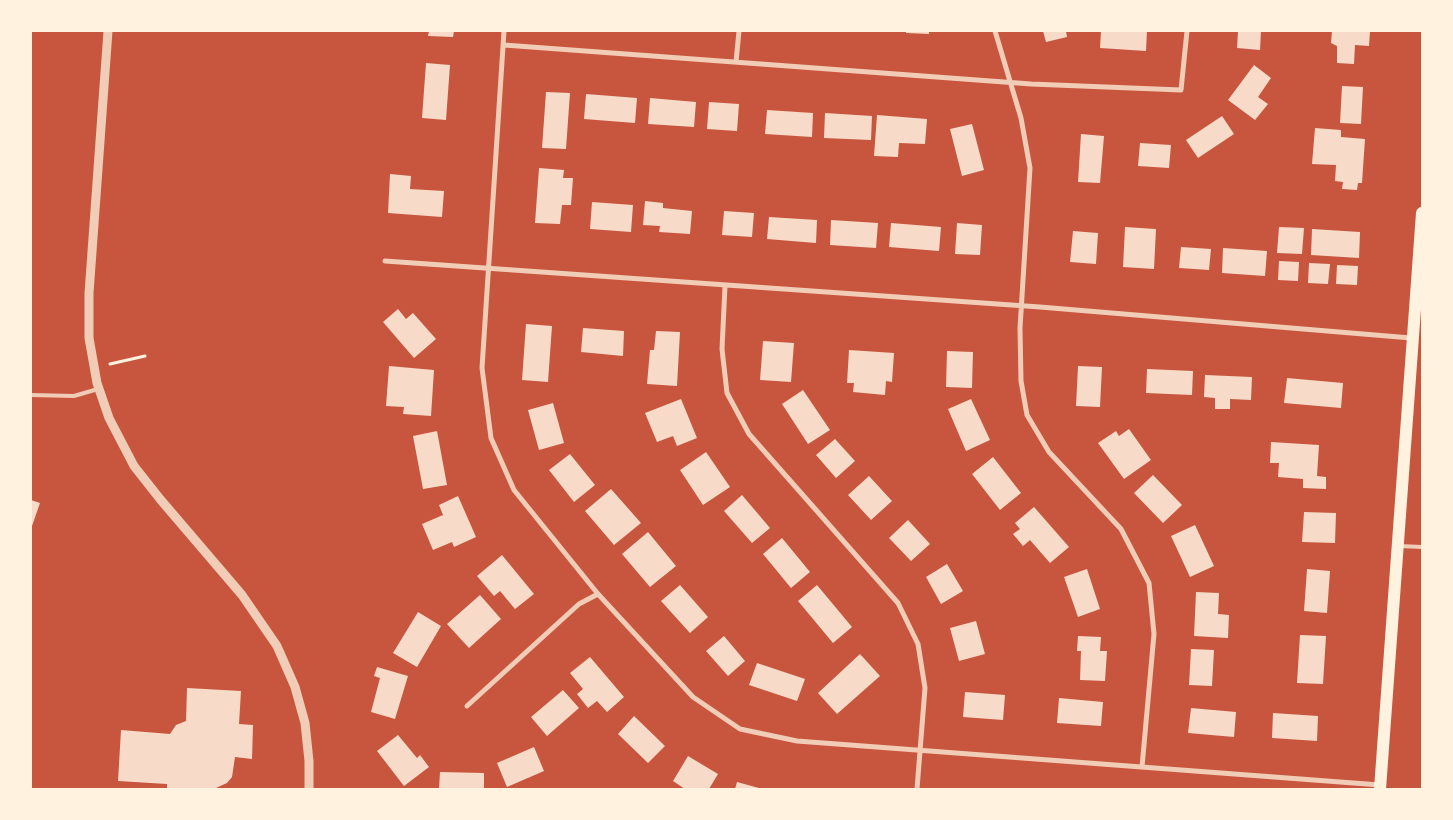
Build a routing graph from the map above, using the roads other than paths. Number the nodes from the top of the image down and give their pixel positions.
1 (108, 31) edge
2 (504, 31) edge
3 (739, 31) edge
4 (995, 31) edge
5 (1187, 31) edge
6 (504, 45) junction
7 (736, 62) junction
8 (1009, 83) junction
9 (1422, 213) edge
10 (385, 261) dead end
11 (489, 268) junction
12 (725, 286) junction
13 (1022, 306) junction
14 (1412, 338) junction
15 (98, 389) junction
16 (31, 395) edge
17 (1397, 546) junction
18 (1422, 547) edge
19 (598, 594) junction
20 (467, 706) dead end
21 (921, 750) junction
22 (1142, 767) junction
23 (1380, 787) edge
24 (309, 789) edge
25 (917, 789) edge

1 - 15 street
2 - 6 street
3 - 7 street
4 - 8 street
5 - 8 street
6 - 7 street
6 - 11 street
7 - 8 street
8 - 13 street
9 - 14 main road
10 - 11 street
11 - 12 street
11 - 19 street
12 - 13 street
12 - 21 street
13 - 14 street
13 - 22 street
14 - 17 main road
15 - 16 lane
15 - 24 street
17 - 18 lane
17 - 23 main road
19 - 20 street
19 - 21 street
21 - 22 street
21 - 25 street
22 - 23 street

